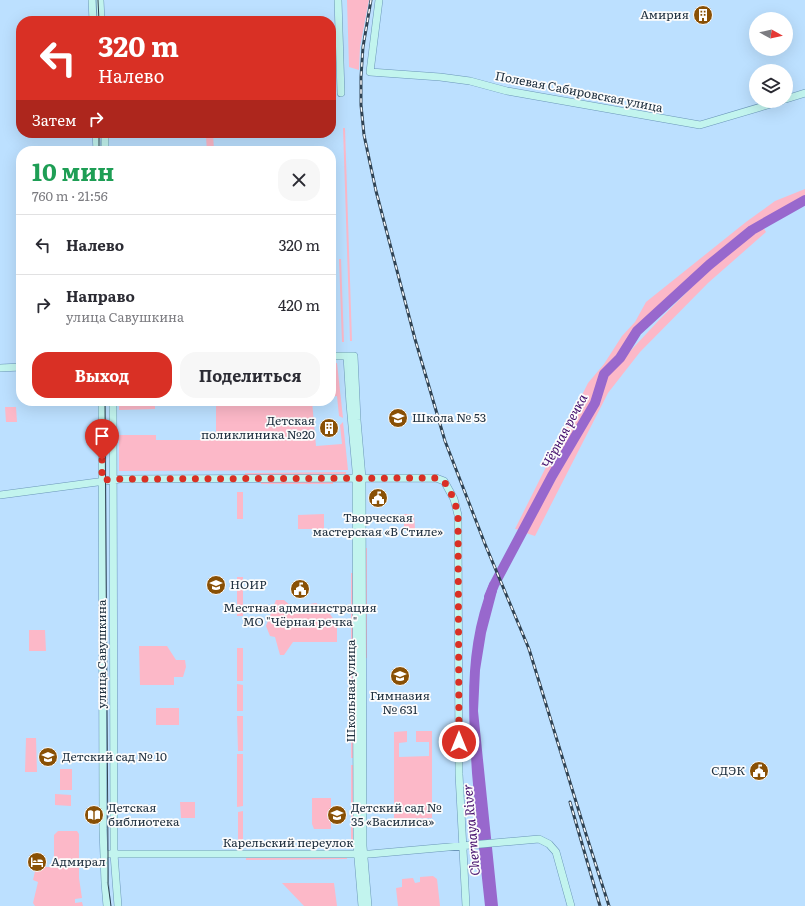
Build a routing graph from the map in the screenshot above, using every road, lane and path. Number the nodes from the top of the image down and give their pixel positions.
1 (92, 0) edge
2 (100, 0) edge
3 (338, 0) edge
4 (379, 0) edge
5 (93, 16) edge
6 (101, 16) edge
7 (342, 93) dead end
8 (805, 93) edge
9 (793, 97) edge
10 (757, 108) edge
11 (336, 356) edge
12 (16, 367) edge
13 (0, 368) edge
14 (102, 406) edge
15 (113, 406) edge
16 (359, 478) junction
17 (113, 479) junction
18 (102, 480) junction
19 (0, 495) edge
20 (467, 845) junction
21 (104, 854) junction
22 (114, 854) junction
23 (360, 854) junction
24 (107, 906) edge
25 (118, 906) edge
26 (362, 906) edge
27 (368, 906) edge
28 (466, 906) edge
29 (571, 906) edge

1 - 5 street
2 - 6 street
3 - 7 street
4 - 10 street, Полевая Сабировская улица
8 - 9 street
11 - 16 street, Школьная улица
12 - 13 street
14 - 18 street, улица Савушкина
15 - 17 street, улица Савушкина
16 - 17 street
16 - 20 street
16 - 23 street, Школьная улица
17 - 18 street
17 - 22 street, улица Савушкина
18 - 19 street
18 - 21 street, улица Савушкина
20 - 23 street, Карельский переулок
20 - 28 street
20 - 29 street, Карельский переулок
21 - 22 street, Карельский переулок
21 - 24 street, улица Савушкина
22 - 23 street, Карельский переулок
22 - 25 street, улица Савушкина
23 - 26 street, Школьная улица
23 - 27 street, Школьная улица

